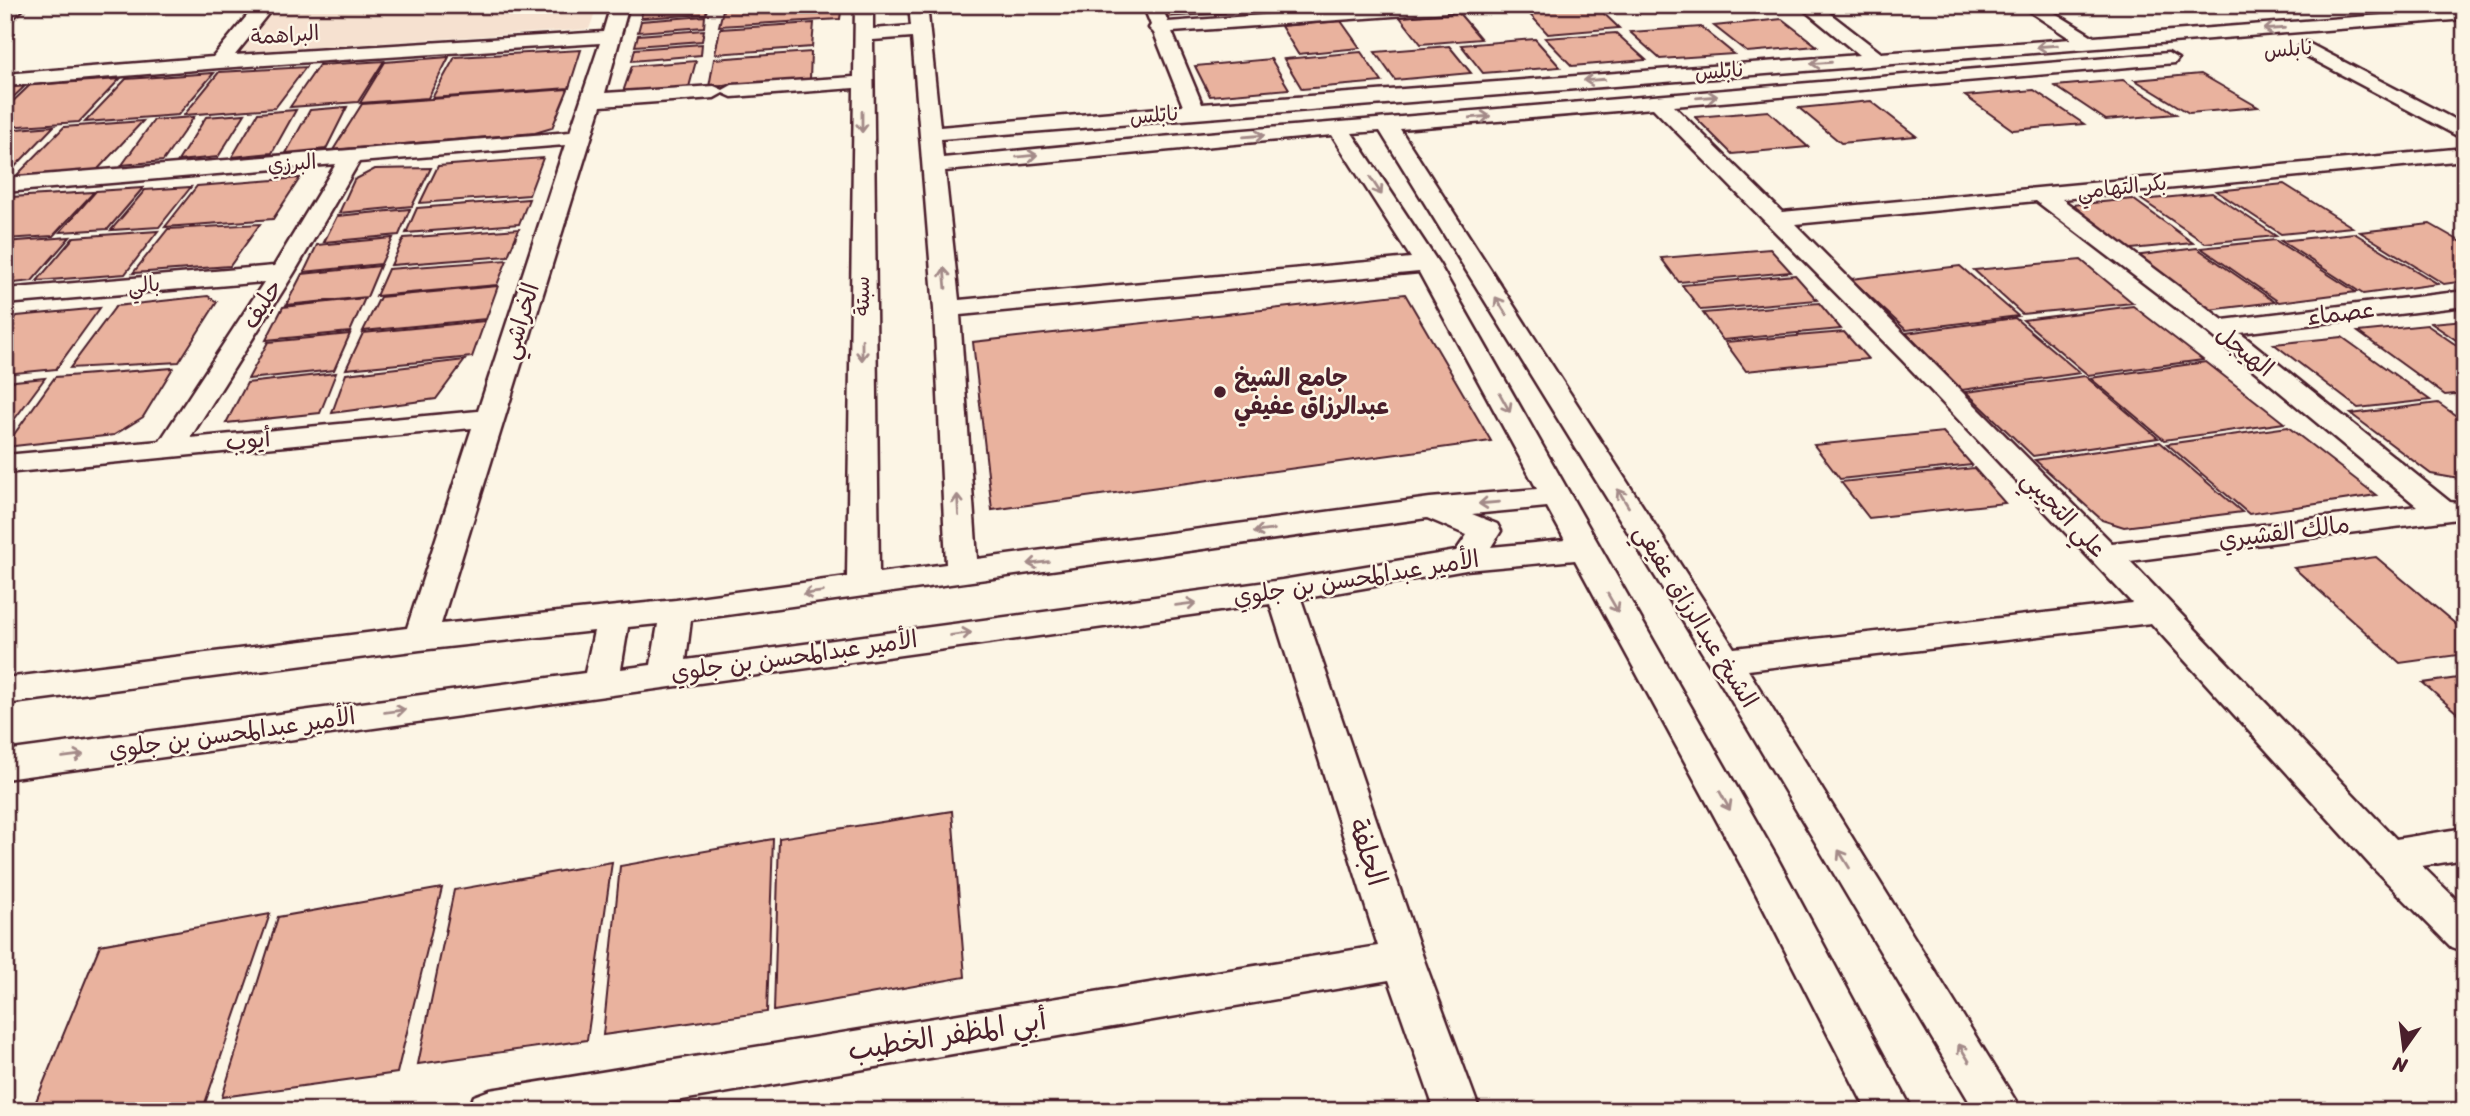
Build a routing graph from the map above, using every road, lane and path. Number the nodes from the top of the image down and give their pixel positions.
1 (18, 5) edge
2 (266, 5) edge
3 (620, 5) edge
4 (1152, 5) edge
5 (1475, 5) edge
6 (1807, 5) edge
7 (2029, 5) edge
8 (2459, 14) edge
9 (5, 16) edge
10 (919, 19) edge
11 (864, 21) edge
12 (1158, 28) junction
13 (609, 37) junction
14 (2091, 43) junction
15 (2346, 45) dead end
16 (2182, 58) dead end
17 (1877, 59) junction
18 (219, 62) junction
19 (5, 80) edge
20 (862, 82) junction
21 (593, 100) junction
22 (1657, 101) junction
23 (1195, 111) junction
24 (975, 131) junction
25 (931, 134) junction
26 (1393, 134) junction
27 (2465, 134) edge
28 (578, 138) junction
29 (1346, 139) junction
30 (2465, 153) edge
31 (351, 158) junction
32 (982, 160) junction
33 (935, 165) junction
34 (5, 185) edge
35 (2042, 195) junction
36 (1778, 219) junction
37 (1427, 264) junction
38 (282, 273) junction
39 (5, 297) edge
40 (2465, 298) edge
41 (947, 309) junction
42 (2218, 328) junction
43 (490, 418) junction
44 (170, 447) junction
45 (5, 464) edge
46 (1557, 497) junction
47 (1430, 508) junction
48 (2454, 511) edge
49 (1583, 549) junction
50 (2102, 554) junction
51 (1466, 560) junction
52 (962, 573) junction
53 (863, 586) junction
54 (1282, 591) junction
55 (676, 611) junction
56 (2159, 611) junction
57 (613, 618) junction
58 (420, 638) junction
59 (1725, 661) junction
60 (667, 674) junction
61 (601, 682) junction
62 (5, 691) edge
63 (5, 765) edge
64 (2465, 842) edge
65 (2386, 856) junction
66 (2465, 935) edge
67 (1403, 960) junction
68 (491, 1111) edge
69 (1458, 1111) edge
70 (1891, 1111) edge
71 (2000, 1111) edge

1 - 9 street
2 - 18 street
3 - 13 street, الخراشي
4 - 12 street
5 - 12 street
6 - 17 street
7 - 14 street
8 -> 14 street, نابلس
10 - 11 street
10 - 25 street
11 - 20 street, سبتة
12 - 23 street
13 - 18 street, البراهمة
13 - 21 street, الخراشي
14 -> 17 street, نابلس
15 - 27 street, نابلس
22 -> 16 street, نابلس
17 -> 23 street, نابلس
18 - 19 street, البراهمة
20 - 21 street
20 -> 53 street, سبتة
21 - 28 street, الخراشي
26 -> 22 street, نابلس
22 - 36 street, علي التجيبي
23 - 24 street, نابلس
24 - 25 street, نابلس
24 - 32 street
25 - 33 street
26 - 29 street, نابلس
59 -> 26 street, الشيخ عبدالرزاق عفيفي
28 - 31 street, البرزي
28 - 43 street, الخراشي
32 -> 29 street, نابلس
29 -> 37 street
30 - 35 street, بكر التهامي
31 - 34 street, البرزي
31 - 38 street, حليف
32 - 33 street, نابلس
41 -> 33 street
35 - 36 street, بكر التهامي
35 - 42 street, الهيجل
36 - 50 street, علي التجيبي
37 - 41 street
37 -> 46 street
38 - 39 street, بالي
38 - 44 street, حليف
40 - 42 street, عصماء
52 -> 41 street
42 - 48 street, الهيجل
43 - 44 street, أيوب
43 - 58 street, الخراشي
44 - 45 street, أيوب
46 -> 47 street
46 - 49 street
47 - 51 street
47 -> 52 street
48 - 50 street, مالك القشيري
49 - 51 street, الأمير عبدالمحسن بن جلوي
49 -> 70 street
50 - 56 street, علي التجيبي
51 - 54 street, الأمير عبدالمحسن بن جلوي
52 - 53 street
53 -> 55 street
60 -> 54 street, الأمير عبدالمحسن بن جلوي
54 - 67 street, الجلفة
55 - 57 street
55 - 60 street
56 - 59 street
56 - 65 street, علي التجيبي
57 - 58 street
57 - 61 street
58 - 62 street
71 -> 59 street, الشيخ عبدالرزاق عفيفي
60 - 61 street, الأمير عبدالمحسن بن جلوي
63 -> 61 street, الأمير عبدالمحسن بن جلوي
64 - 65 street
65 - 66 street, علي التجيبي
67 - 68 street, أبي المظفر الخطيب
67 - 69 street, الجلفة

